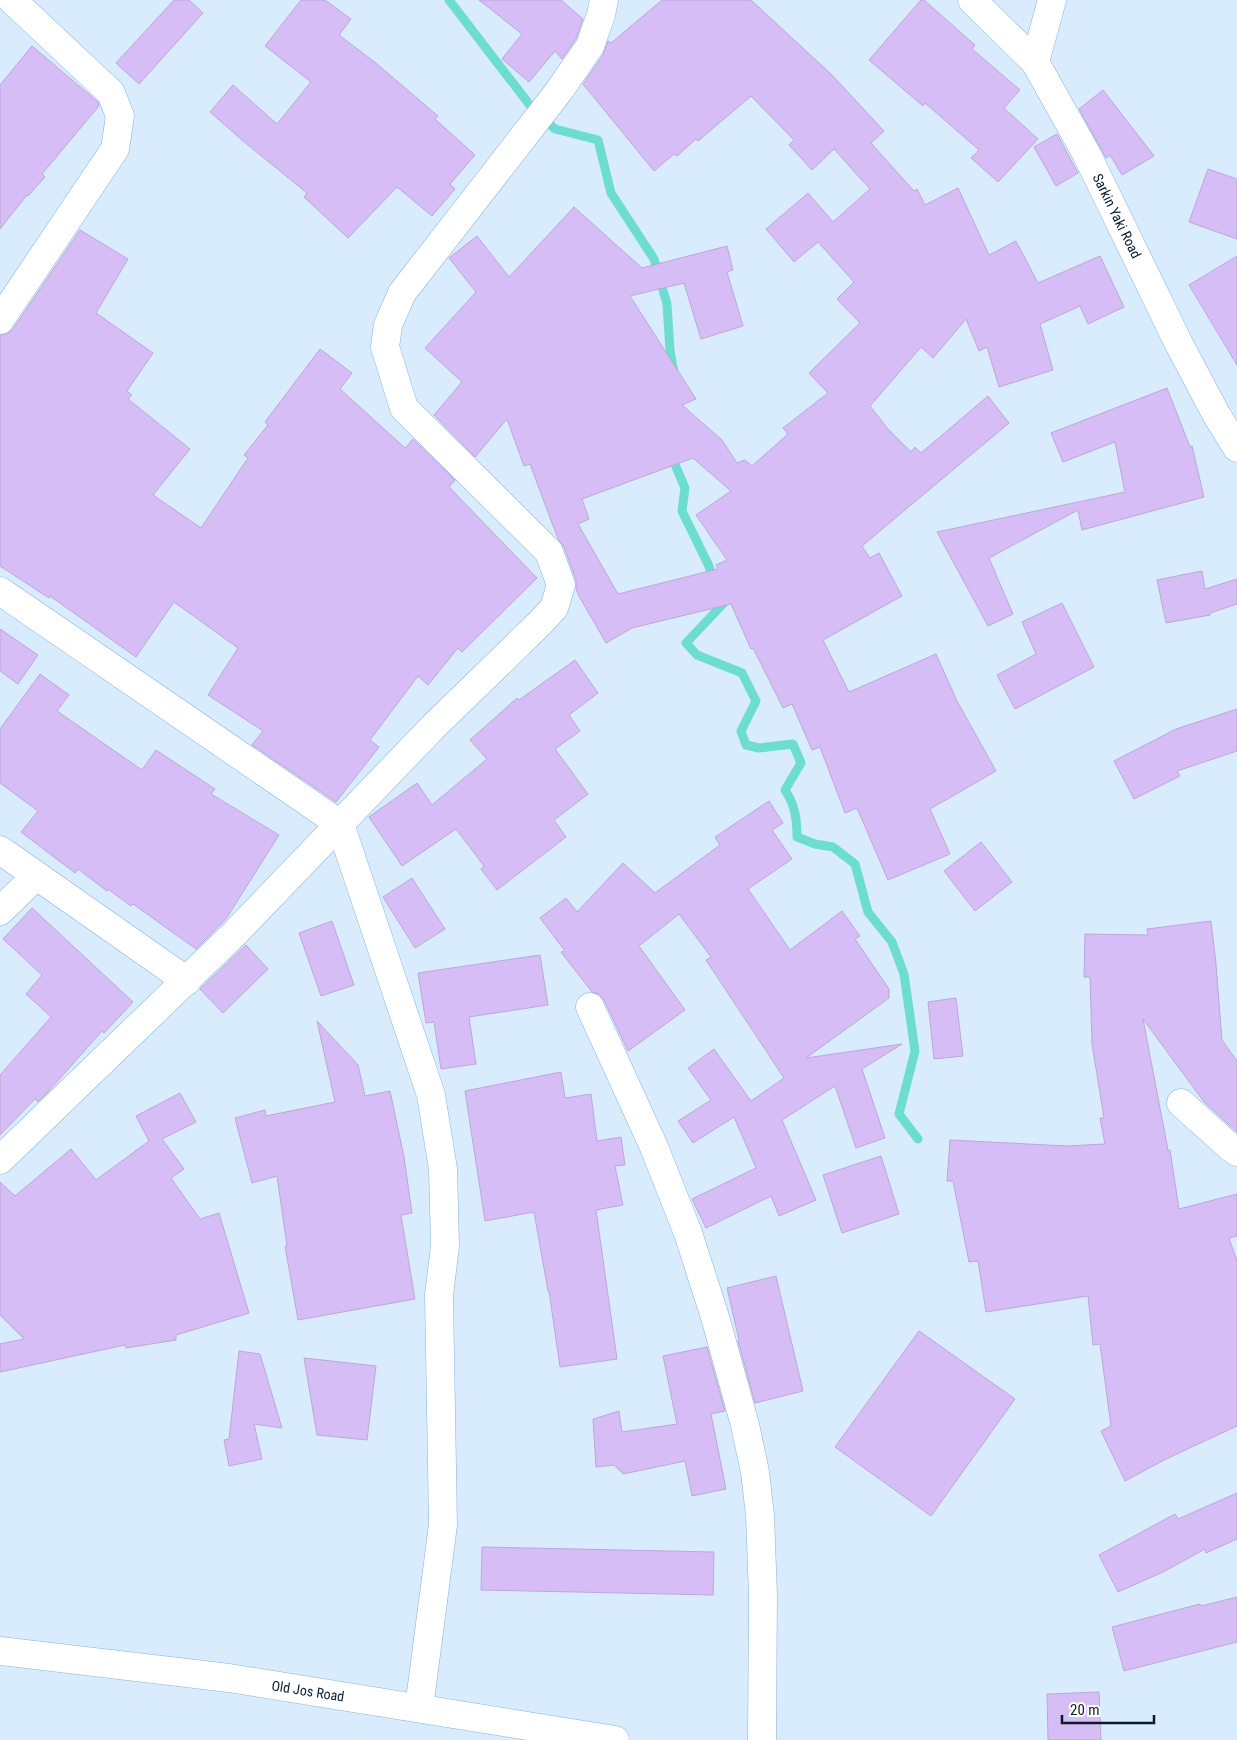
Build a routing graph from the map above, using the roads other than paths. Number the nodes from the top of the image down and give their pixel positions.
1 (12, 0) edge
2 (604, 0) edge
3 (972, 0) edge
4 (1052, 0) edge
5 (1035, 62) junction
6 (0, 320) edge
7 (1237, 448) edge
8 (0, 591) edge
9 (340, 824) junction
10 (0, 850) edge
11 (36, 876) junction
12 (0, 911) edge
13 (187, 981) junction
14 (590, 1007) dead end
15 (1181, 1103) dead end
16 (1237, 1152) edge
17 (0, 1160) edge
18 (0, 1651) edge
19 (419, 1708) junction
20 (615, 1740) edge
21 (762, 1740) edge

1 - 6 street
2 - 9 street
3 - 5 street, Sarkin Yaki Road
4 - 5 street
5 - 7 street, Sarkin Yaki Road
8 - 9 street
9 - 13 street
9 - 19 street
10 - 11 street
11 - 12 street
11 - 13 street
13 - 17 street
14 - 21 street
15 - 16 street
18 - 19 street, Old Jos Road
19 - 20 street, Old Jos Road

